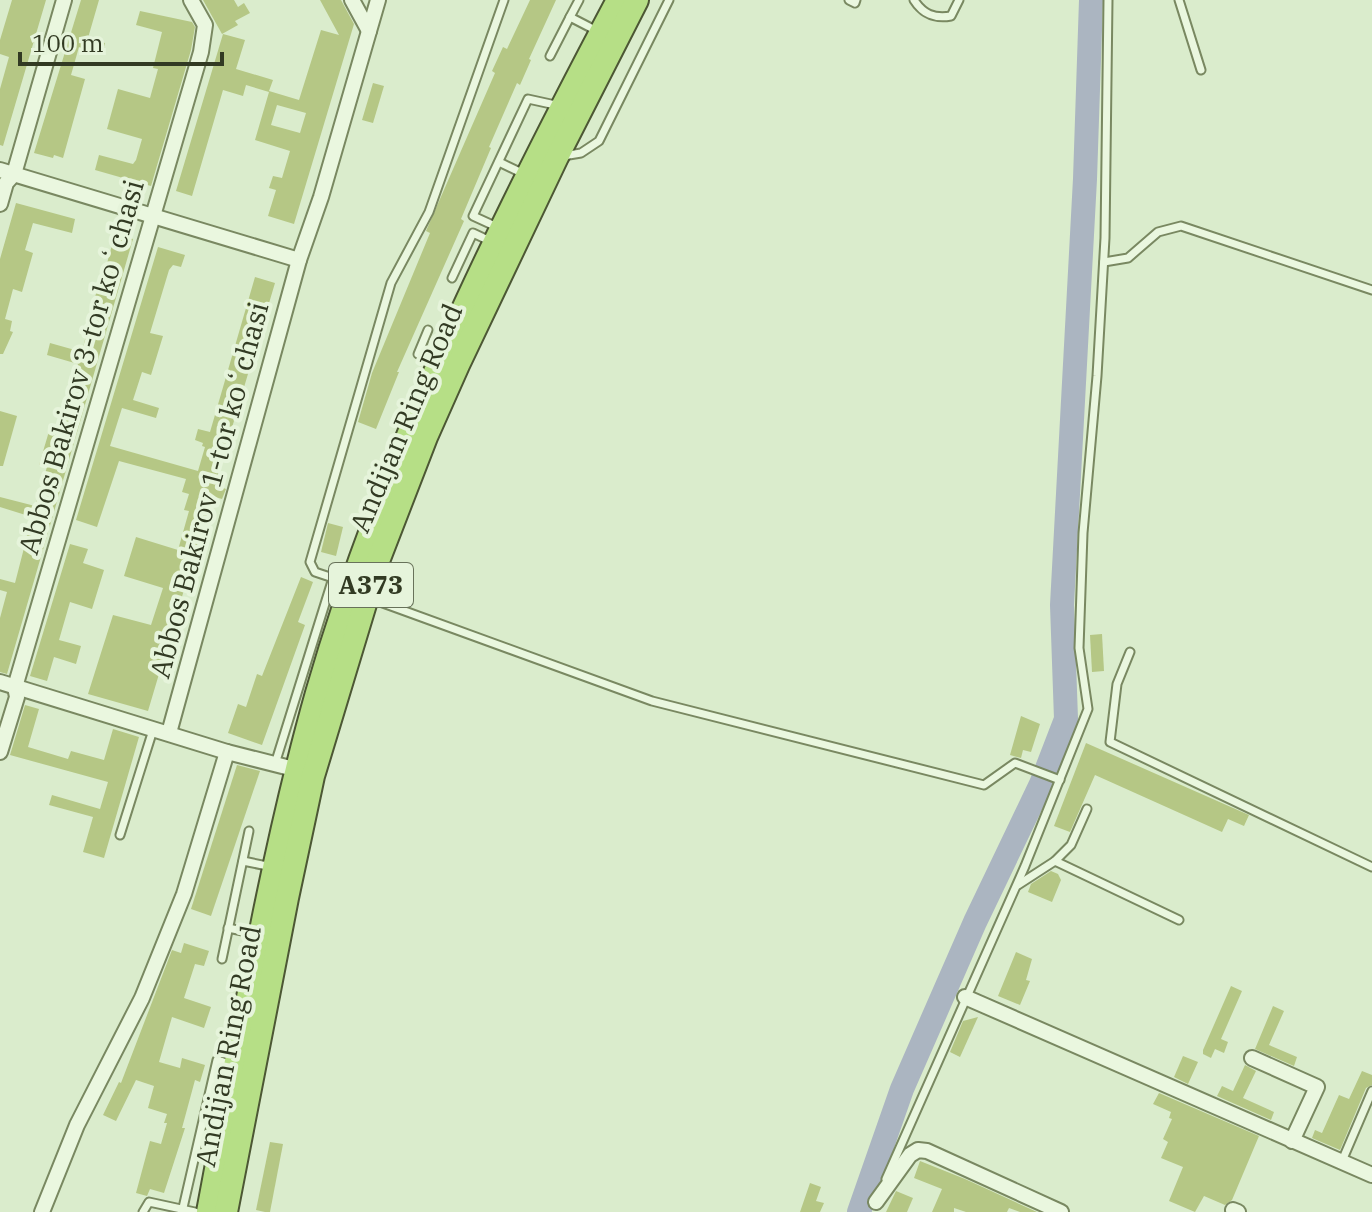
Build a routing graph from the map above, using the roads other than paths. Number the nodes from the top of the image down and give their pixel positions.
1 (64, 0) edge
2 (191, 0) edge
3 (352, 0) edge
4 (378, 0) edge
5 (504, 0) edge
6 (579, 0) edge
7 (618, 0) edge
8 (637, 0) edge
9 (669, 0) edge
10 (849, 0) edge
11 (856, 0) edge
12 (914, 0) edge
13 (959, 0) edge
14 (1108, 0) edge
15 (1179, 0) edge
16 (570, 17) junction
17 (369, 31) junction
18 (601, 33) junction
19 (550, 56) dead end
20 (1201, 70) dead end
21 (562, 107) junction
22 (557, 157) junction
23 (499, 162) junction
24 (7, 172) edge
25 (529, 176) junction
26 (0, 204) edge
27 (153, 216) junction
28 (499, 237) junction
29 (299, 260) junction
30 (1104, 262) junction
31 (452, 278) dead end
32 (1372, 290) edge
33 (428, 330) dead end
34 (439, 364) junction
35 (351, 586) junction
36 (1130, 652) dead end
37 (0, 682) edge
38 (15, 687) junction
39 (153, 728) junction
40 (169, 733) junction
41 (0, 752) edge
42 (227, 752) junction
43 (275, 764) junction
44 (298, 770) junction
45 (1058, 779) junction
46 (1087, 809) dead end
47 (249, 831) dead end
48 (120, 835) dead end
49 (243, 861) junction
50 (1055, 861) junction
51 (1372, 867) edge
52 (275, 868) junction
53 (1016, 886) junction
54 (1179, 920) dead end
55 (228, 928) junction
56 (262, 935) junction
57 (222, 959) dead end
58 (965, 997) junction
59 (1252, 1058) dead end
60 (236, 1065) junction
61 (1372, 1091) edge
62 (1292, 1141) junction
63 (1342, 1161) junction
64 (1372, 1175) edge
65 (874, 1207) edge
66 (183, 1211) edge
67 (42, 1212) edge
68 (143, 1212) edge
69 (195, 1212) edge
70 (208, 1212) edge
71 (226, 1212) edge
72 (1061, 1212) edge

1 - 24 street
2 - 27 street, Abbos Bakirov 3-tor koʻchasi
3 - 17 street
4 - 17 street, Abbos Bakirov 1-tor koʻchasi
5 - 35 lane
6 - 16 lane
7 - 18 highway, Andijan Ring Road / A373
8 - 22 highway, Andijan Ring Road / A373
9 - 22 lane
10 - 11 lane
12 - 13 lane
14 - 30 lane
15 - 20 lane
16 - 18 lane
16 - 19 lane
17 - 29 street, Abbos Bakirov 1-tor koʻchasi
18 - 21 highway, Andijan Ring Road / A373
21 - 23 lane
21 - 25 highway, Andijan Ring Road / A373
22 - 35 highway, Andijan Ring Road / A373
23 - 25 lane
23 - 28 lane
24 - 26 street
24 - 27 street
25 - 28 highway, Andijan Ring Road / A373
27 - 29 street
27 - 38 street, Abbos Bakirov 3-tor koʻchasi
28 - 31 lane
28 - 34 highway, Andijan Ring Road / A373
29 - 40 street, Abbos Bakirov 1-tor koʻchasi
30 - 32 lane
30 - 45 lane
33 - 34 lane
34 - 35 highway, Andijan Ring Road / A373
35 - 43 lane
35 - 44 highway, Andijan Ring Road / A373
35 - 45 lane
35 - 71 highway, Andijan Ring Road / A373
36 - 51 lane
37 - 38 street
38 - 39 street
38 - 41 street, Abbos Bakirov 3-tor koʻchasi
39 - 40 street
39 - 48 lane
40 - 42 street
42 - 43 street
42 - 67 street
43 - 44 street
44 - 52 highway, Andijan Ring Road / A373
45 - 53 lane
46 - 50 lane
47 - 49 lane
49 - 52 lane
49 - 55 lane
50 - 53 lane
50 - 54 lane
52 - 56 highway, Andijan Ring Road / A373
53 - 58 lane
55 - 56 lane
55 - 57 lane
56 - 60 highway, Andijan Ring Road / A373
58 - 62 street
58 - 65 lane
59 - 62 street
60 - 66 lane
60 - 70 highway, Andijan Ring Road / A373
61 - 63 lane
62 - 63 street
63 - 64 street
65 - 72 street
66 - 68 lane
66 - 69 lane

